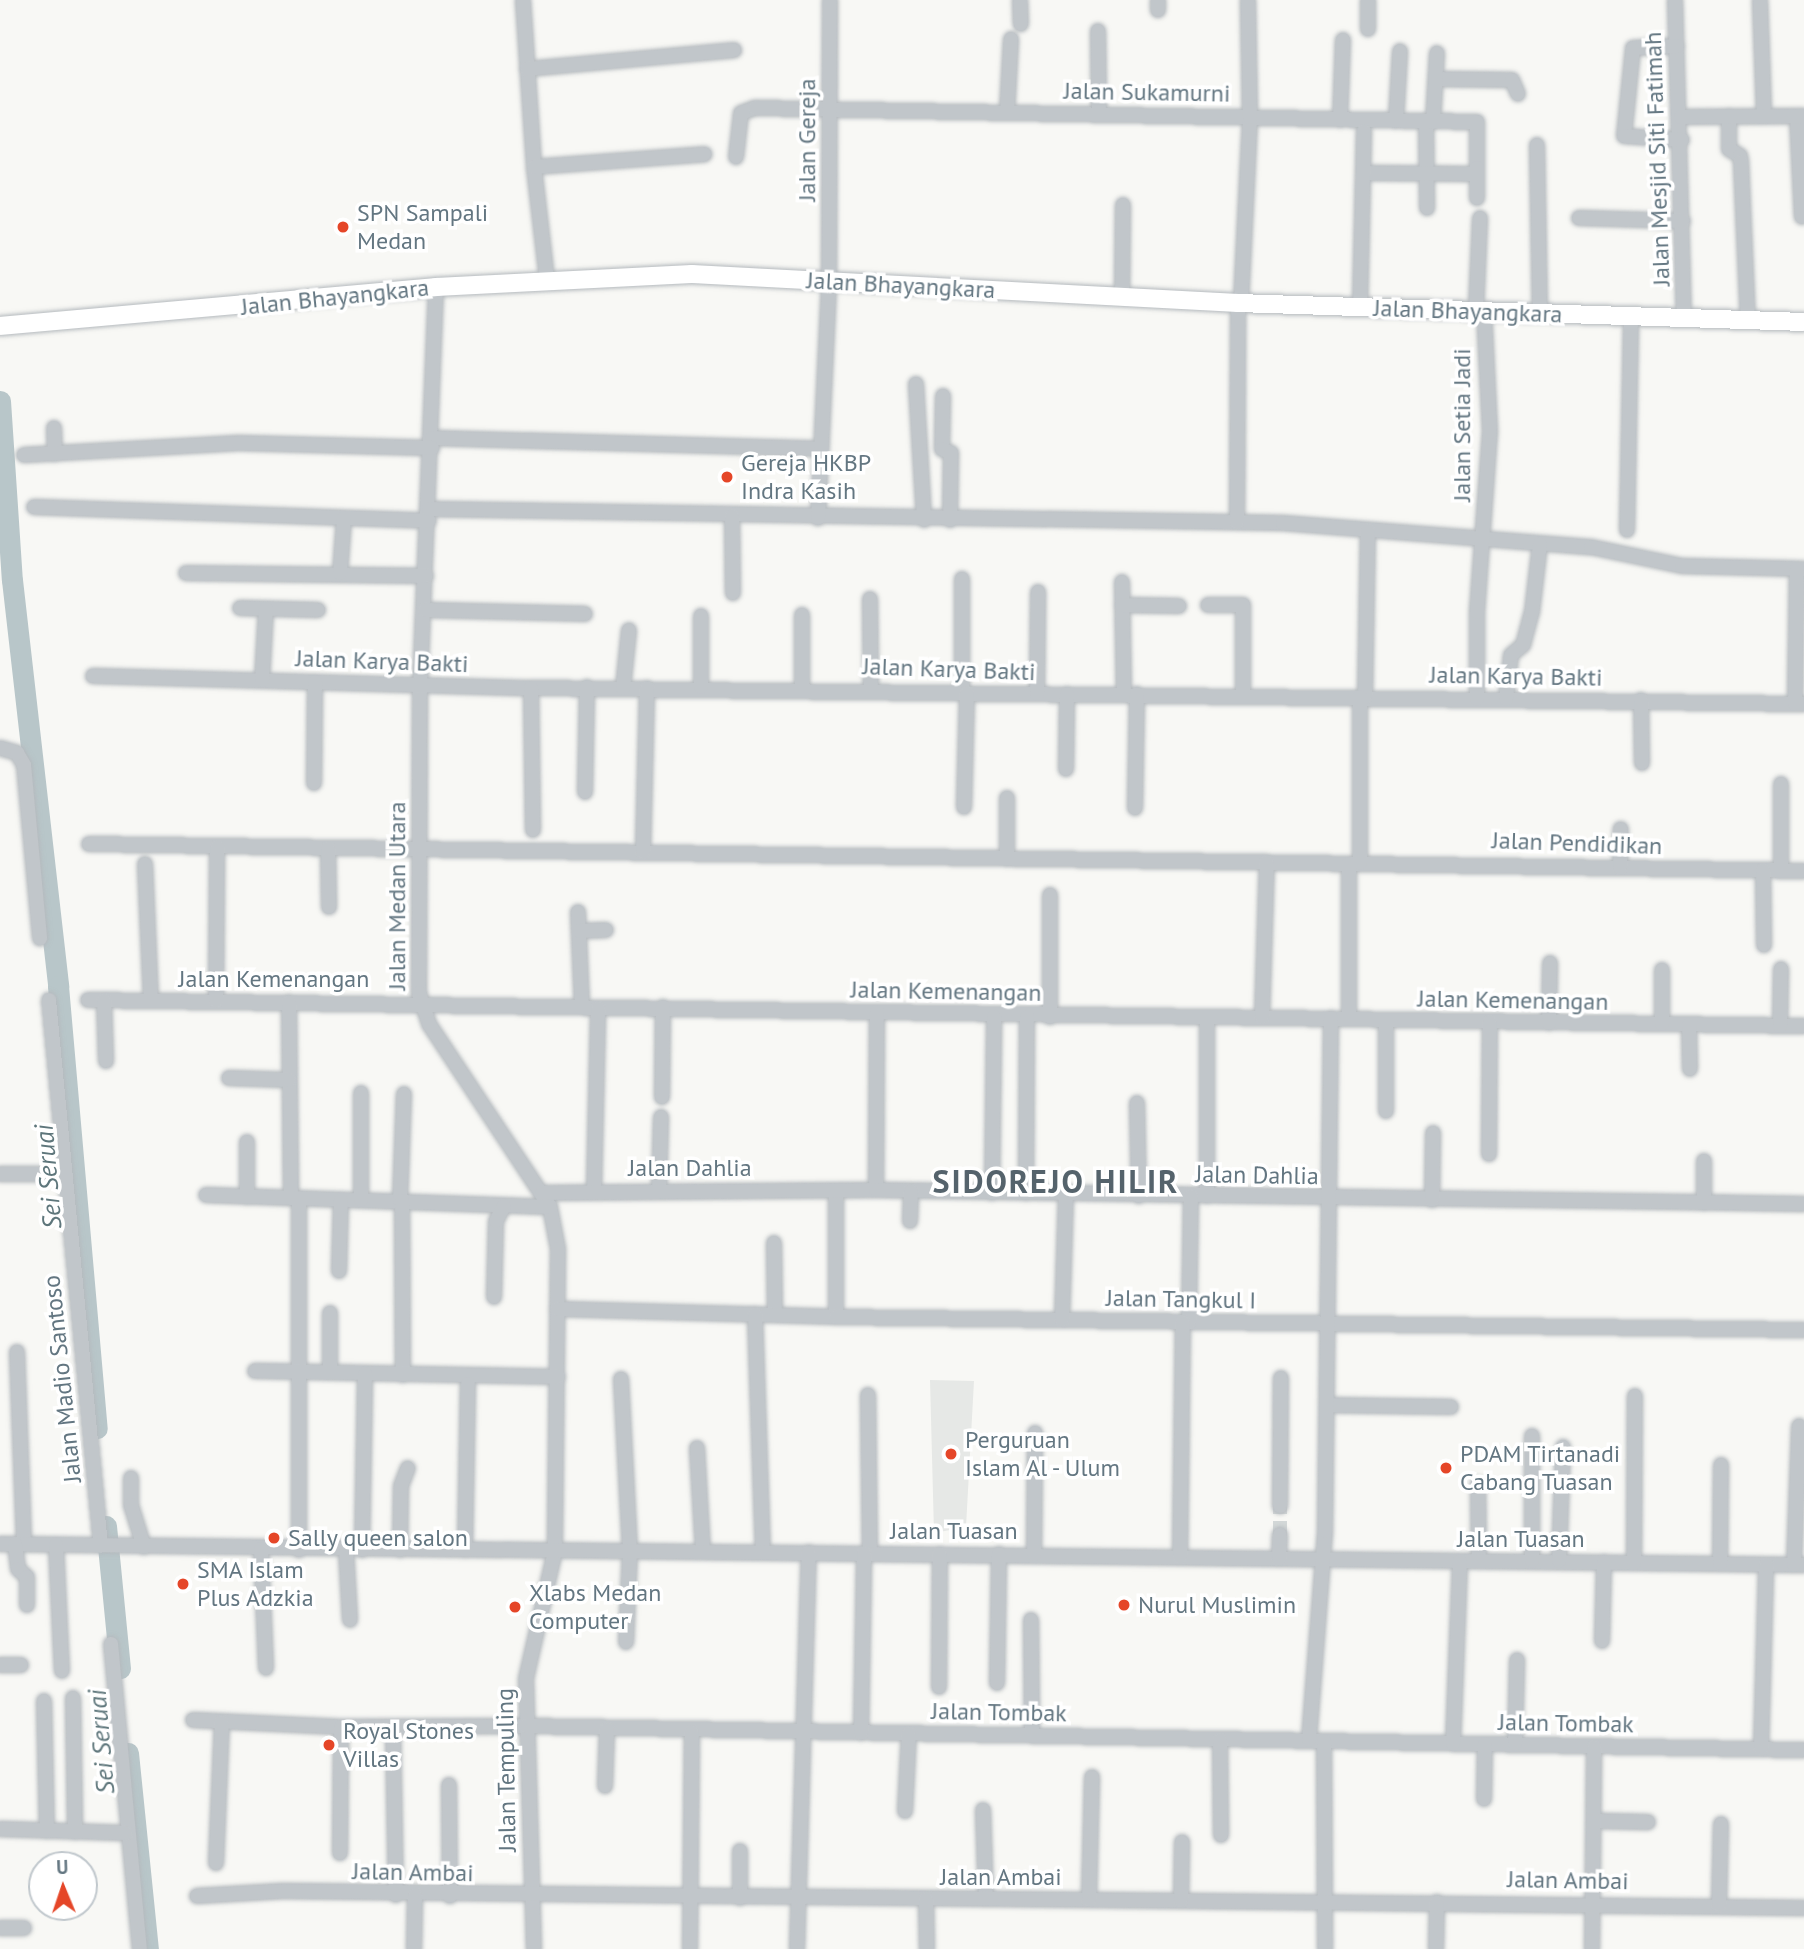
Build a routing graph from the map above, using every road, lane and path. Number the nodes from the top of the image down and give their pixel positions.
1 (523, 0) edge
2 (830, 0) edge
3 (1020, 0) edge
4 (1248, 0) edge
5 (1368, 0) edge
6 (1675, 0) edge
7 (1760, 0) edge
8 (1021, 24) dead end
9 (1368, 29) dead end
10 (1098, 31) dead end
11 (1011, 38) dead end
12 (1343, 40) dead end
13 (1678, 46) junction
14 (734, 50) dead end
15 (1400, 51) dead end
16 (1437, 53) dead end
17 (527, 69) junction
18 (1436, 79) junction
19 (1518, 94) dead end
20 (830, 111) junction
21 (1007, 113) junction
22 (1099, 114) junction
23 (1729, 116) junction
24 (1764, 116) junction
25 (1801, 116) edge
26 (1250, 117) junction
27 (1681, 117) junction
28 (1340, 120) junction
29 (1396, 121) junction
30 (1430, 122) junction
31 (1364, 131) dead end
32 (1682, 140) junction
33 (1537, 145) dead end
34 (705, 154) dead end
35 (736, 157) dead end
36 (534, 167) junction
37 (1477, 168) junction
38 (1366, 173) junction
39 (1427, 174) junction
40 (1477, 198) dead end
41 (1123, 205) dead end
42 (1427, 208) dead end
43 (1802, 217) dead end
44 (1480, 218) dead end
45 (1578, 218) dead end
46 (1683, 220) junction
47 (547, 280) junction
48 (829, 281) junction
49 (436, 287) junction
50 (1122, 296) junction
51 (1239, 303) junction
52 (1360, 307) junction
53 (1480, 310) junction
54 (1541, 313) junction
55 (1631, 317) junction
56 (1684, 318) junction
57 (1748, 321) junction
58 (1804, 322) edge
59 (0, 326) edge
60 (916, 384) dead end
61 (943, 396) dead end
62 (54, 428) dead end
63 (432, 443) junction
64 (821, 449) junction
65 (55, 454) junction
66 (24, 455) dead end
67 (34, 507) dead end
68 (429, 515) junction
69 (732, 516) junction
70 (818, 517) junction
71 (344, 518) junction
72 (924, 520) junction
73 (950, 520) junction
74 (1237, 522) junction
75 (1368, 530) junction
76 (1627, 530) dead end
77 (1482, 540) junction
78 (1539, 544) junction
79 (1801, 569) edge
80 (186, 573) dead end
81 (340, 573) junction
82 (426, 576) junction
83 (962, 579) dead end
84 (1122, 582) dead end
85 (1038, 592) dead end
86 (733, 593) dead end
87 (870, 599) dead end
88 (1208, 605) dead end
89 (1122, 606) junction
90 (1179, 606) dead end
91 (240, 608) dead end
92 (266, 609) junction
93 (317, 610) dead end
94 (425, 610) junction
95 (585, 614) dead end
96 (802, 615) dead end
97 (701, 616) dead end
98 (629, 630) dead end
99 (93, 676) dead end
100 (262, 680) junction
101 (315, 682) junction
102 (421, 685) junction
103 (587, 687) junction
104 (701, 687) junction
105 (531, 688) junction
106 (623, 688) junction
107 (647, 688) junction
108 (802, 688) junction
109 (870, 689) junction
110 (965, 693) junction
111 (1037, 694) junction
112 (1067, 694) junction
113 (1131, 694) junction
114 (1243, 695) junction
115 (1363, 697) junction
116 (1477, 699) junction
117 (1506, 699) junction
118 (1641, 701) junction
119 (1799, 704) edge
120 (0, 748) edge
121 (1642, 763) dead end
122 (1066, 769) dead end
123 (314, 783) dead end
124 (1781, 784) dead end
125 (585, 792) dead end
126 (1007, 798) dead end
127 (964, 807) dead end
128 (1135, 808) dead end
129 (1621, 829) dead end
130 (533, 830) dead end
131 (89, 844) dead end
132 (216, 847) junction
133 (328, 848) junction
134 (418, 849) junction
135 (643, 852) junction
136 (1007, 859) junction
137 (1267, 862) junction
138 (1354, 864) junction
139 (150, 867) dead end
140 (1620, 868) junction
141 (1763, 870) junction
142 (1781, 871) junction
143 (1804, 871) edge
144 (1050, 895) dead end
145 (329, 907) dead end
146 (578, 912) dead end
147 (607, 930) dead end
148 (580, 931) junction
149 (40, 938) dead end
150 (1764, 944) dead end
151 (1550, 962) dead end
152 (1781, 969) dead end
153 (1662, 970) dead end
154 (49, 1000) dead end
155 (88, 1000) dead end
156 (104, 1000) junction
157 (156, 1001) junction
158 (216, 1001) junction
159 (289, 1002) junction
160 (420, 1003) junction
161 (582, 1007) junction
162 (663, 1007) junction
163 (598, 1008) junction
164 (877, 1012) junction
165 (994, 1017) junction
166 (1027, 1017) junction
167 (1050, 1017) junction
168 (1207, 1017) junction
169 (1262, 1017) junction
170 (1331, 1018) junction
171 (1349, 1019) junction
172 (1386, 1021) junction
173 (1490, 1022) junction
174 (1549, 1023) junction
175 (1662, 1024) junction
176 (1689, 1025) junction
177 (1780, 1026) junction
178 (1804, 1026) edge
179 (106, 1061) dead end
180 (1690, 1069) dead end
181 (229, 1078) dead end
182 (289, 1080) junction
183 (361, 1093) dead end
184 (404, 1094) dead end
185 (662, 1097) dead end
186 (1137, 1103) dead end
187 (1386, 1111) dead end
188 (661, 1117) dead end
189 (1433, 1133) dead end
190 (247, 1142) dead end
191 (1489, 1154) dead end
192 (1704, 1161) dead end
193 (0, 1174) edge
194 (44, 1174) dead end
195 (594, 1190) junction
196 (659, 1190) junction
197 (876, 1190) junction
198 (836, 1191) junction
199 (911, 1191) junction
200 (542, 1193) junction
201 (992, 1193) junction
202 (1026, 1194) junction
203 (1066, 1194) junction
204 (206, 1195) dead end
205 (1139, 1196) junction
206 (1191, 1196) junction
207 (1207, 1196) junction
208 (247, 1197) junction
209 (295, 1198) junction
210 (1331, 1199) junction
211 (341, 1200) junction
212 (361, 1200) junction
213 (1433, 1200) junction
214 (401, 1201) junction
215 (1704, 1203) junction
216 (1804, 1204) edge
217 (504, 1206) junction
218 (550, 1207) junction
219 (910, 1221) dead end
220 (774, 1243) dead end
221 (339, 1271) dead end
222 (494, 1297) dead end
223 (557, 1309) junction
224 (330, 1313) dead end
225 (755, 1314) junction
226 (775, 1315) junction
227 (836, 1317) junction
228 (1062, 1320) junction
229 (1186, 1322) junction
230 (1329, 1324) junction
231 (1804, 1330) edge
232 (17, 1352) dead end
233 (255, 1371) dead end
234 (298, 1371) junction
235 (330, 1372) junction
236 (365, 1374) junction
237 (403, 1375) junction
238 (558, 1377) junction
239 (1281, 1378) dead end
240 (621, 1379) dead end
241 (473, 1380) junction
242 (868, 1395) dead end
243 (1635, 1396) dead end
244 (1327, 1405) junction
245 (1451, 1407) dead end
246 (1799, 1426) dead end
247 (1035, 1433) dead end
248 (1532, 1436) dead end
249 (1563, 1447) dead end
250 (697, 1448) dead end
251 (476, 1454) dead end
252 (1721, 1465) dead end
253 (408, 1468) dead end
254 (131, 1478) dead end
255 (1478, 1484) dead end
256 (1280, 1506) tunnel mouth
257 (1280, 1535) tunnel mouth
258 (0, 1544) edge
259 (19, 1544) junction
260 (56, 1545) junction
261 (102, 1546) junction
262 (137, 1546) junction
263 (261, 1549) junction
264 (299, 1549) junction
265 (345, 1550) junction
266 (362, 1550) junction
267 (400, 1550) junction
268 (465, 1550) junction
269 (555, 1551) junction
270 (630, 1551) junction
271 (703, 1552) junction
272 (763, 1552) junction
273 (809, 1552) junction
274 (867, 1553) junction
275 (940, 1554) junction
276 (999, 1554) junction
277 (1034, 1554) junction
278 (1180, 1557) junction
279 (1279, 1559) junction
280 (1323, 1559) junction
281 (1460, 1561) junction
282 (1479, 1561) junction
283 (1532, 1561) junction
284 (1559, 1561) junction
285 (1604, 1562) junction
286 (1634, 1563) junction
287 (1720, 1563) junction
288 (1766, 1564) junction
289 (1799, 1565) edge
290 (27, 1605) dead end
291 (350, 1620) dead end
292 (1031, 1620) dead end
293 (1602, 1641) dead end
294 (626, 1642) dead end
295 (111, 1644) dead end
296 (1517, 1660) dead end
297 (0, 1665) edge
298 (21, 1665) dead end
299 (266, 1668) dead end
300 (62, 1671) dead end
301 (997, 1683) dead end
302 (939, 1687) dead end
303 (74, 1698) dead end
304 (44, 1701) dead end
305 (193, 1720) dead end
306 (222, 1721) junction
307 (524, 1726) junction
308 (341, 1727) junction
309 (393, 1727) junction
310 (607, 1729) junction
311 (692, 1732) junction
312 (800, 1732) junction
313 (861, 1733) junction
314 (909, 1733) junction
315 (1032, 1735) junction
316 (1220, 1740) junction
317 (1317, 1741) junction
318 (1453, 1744) junction
319 (1485, 1744) junction
320 (1515, 1744) junction
321 (1594, 1747) junction
322 (1761, 1749) junction
323 (1804, 1750) edge
324 (1092, 1777) dead end
325 (449, 1785) dead end
326 (605, 1786) dead end
327 (1484, 1799) dead end
328 (983, 1810) dead end
329 (905, 1811) dead end
330 (1594, 1821) junction
331 (1648, 1822) dead end
332 (1721, 1824) dead end
333 (0, 1829) edge
334 (47, 1831) junction
335 (75, 1832) junction
336 (126, 1833) junction
337 (1222, 1835) dead end
338 (1182, 1842) dead end
339 (740, 1851) dead end
340 (340, 1853) dead end
341 (216, 1863) dead end
342 (396, 1895) junction
343 (415, 1895) junction
344 (197, 1896) dead end
345 (450, 1896) junction
346 (533, 1896) junction
347 (689, 1896) junction
348 (740, 1898) junction
349 (926, 1899) junction
350 (986, 1899) junction
351 (798, 1900) junction
352 (1089, 1900) junction
353 (1181, 1900) junction
354 (1325, 1902) junction
355 (1437, 1902) junction
356 (1592, 1903) junction
357 (1718, 1905) junction
358 (1804, 1908) edge
359 (0, 1928) edge
360 (24, 1928) dead end
361 (140, 1949) edge
362 (414, 1949) edge
363 (534, 1949) edge
364 (690, 1949) edge
365 (797, 1949) edge
366 (927, 1949) edge
367 (1325, 1949) edge
368 (1436, 1949) edge
369 (1592, 1949) edge

1 - 17 street
2 - 20 street, Jalan Gereja
3 - 8 street
4 - 26 street
5 - 9 street
6 - 13 street, Jalan Mesjid Siti Fatimah
7 - 24 street
10 - 22 street
11 - 21 street
12 - 28 street
13 - 27 street, Jalan Mesjid Siti Fatimah
13 - 32 street
14 - 17 street
15 - 29 street
16 - 18 street
17 - 36 street
18 - 19 street
18 - 30 street
20 - 21 street, Jalan Sukamurni
20 - 35 street, Jalan Sukamurni
20 - 48 street, Jalan Gereja
21 - 22 street, Jalan Sukamurni
22 - 26 street, Jalan Sukamurni
23 - 24 street
23 - 27 street
23 - 57 street
24 - 25 street
25 - 43 street
26 - 28 street, Jalan Sukamurni
26 - 51 street
27 - 32 street, Jalan Mesjid Siti Fatimah
28 - 29 street, Jalan Sukamurni
29 - 30 street, Jalan Sukamurni
30 - 37 street, Jalan Sukamurni
30 - 39 street
31 - 38 street
32 - 46 street, Jalan Mesjid Siti Fatimah
33 - 54 street
34 - 36 street
36 - 47 street
37 - 39 street
37 - 40 street
38 - 39 street
38 - 52 street
39 - 42 street
41 - 50 street
44 - 53 street, Jalan Setia Jadi
45 - 46 street
46 - 56 street, Jalan Mesjid Siti Fatimah
47 - 48 main road, Jalan Bhayangkara
47 - 49 main road, Jalan Bhayangkara
48 - 50 main road, Jalan Bhayangkara
48 - 64 street, Jalan Gereja
49 - 59 main road, Jalan Bhayangkara
49 - 63 street, Jalan Medan Utara
50 - 51 main road, Jalan Bhayangkara
51 - 52 main road, Jalan Bhayangkara
51 - 74 street
52 - 53 main road, Jalan Bhayangkara
53 - 54 main road, Jalan Bhayangkara
53 - 77 street, Jalan Setia Jadi
54 - 55 main road, Jalan Bhayangkara
55 - 56 main road, Jalan Bhayangkara
55 - 76 street
56 - 57 main road, Jalan Bhayangkara
57 - 58 main road, Jalan Bhayangkara
60 - 72 street
61 - 73 street
62 - 65 street
63 - 64 street
63 - 65 street
63 - 68 street, Jalan Medan Utara
64 - 70 street, Jalan Gereja
65 - 66 street
67 - 71 street
68 - 69 street
68 - 71 street
68 - 82 street, Jalan Medan Utara
69 - 70 street
69 - 86 street
70 - 72 street
71 - 81 street
72 - 73 street
73 - 74 street
74 - 75 street
75 - 77 street
75 - 115 street
77 - 78 street
77 - 116 street, Jalan Setia Jadi
78 - 79 street
78 - 117 street
79 - 119 street
80 - 81 street
81 - 82 street
82 - 94 street, Jalan Medan Utara
83 - 110 street
84 - 89 street
85 - 111 street
87 - 109 street
88 - 114 street
89 - 90 street
89 - 113 street
91 - 92 street
92 - 93 street
92 - 100 street
94 - 95 street
94 - 102 street, Jalan Medan Utara
96 - 108 street
97 - 104 street
98 - 106 street
99 - 100 street, Jalan Karya Bakti
100 - 101 street, Jalan Karya Bakti
101 - 102 street, Jalan Karya Bakti
101 - 123 street
102 - 105 street, Jalan Karya Bakti
102 - 134 street, Jalan Medan Utara
103 - 105 street, Jalan Karya Bakti
103 - 106 street, Jalan Karya Bakti
103 - 125 street
104 - 107 street, Jalan Karya Bakti
104 - 108 street, Jalan Karya Bakti
105 - 130 street
106 - 107 street, Jalan Karya Bakti
107 - 135 street
108 - 109 street, Jalan Karya Bakti
109 - 110 street, Jalan Karya Bakti
110 - 111 street, Jalan Karya Bakti
110 - 127 street
111 - 112 street, Jalan Karya Bakti
112 - 113 street, Jalan Karya Bakti
112 - 122 street
113 - 114 street, Jalan Karya Bakti
113 - 128 street
114 - 115 street, Jalan Karya Bakti
115 - 116 street, Jalan Karya Bakti
115 - 138 street
116 - 117 street, Jalan Karya Bakti
117 - 118 street, Jalan Karya Bakti
118 - 119 street, Jalan Karya Bakti
118 - 121 street
120 - 149 street
124 - 142 street
126 - 136 street
129 - 140 street
131 - 132 street
132 - 133 street
132 - 158 street
133 - 134 street
133 - 145 street
134 - 135 street
134 - 160 street, Jalan Medan Utara
135 - 136 street
136 - 137 street
137 - 138 street
137 - 169 street
138 - 140 street, Jalan Pendidikan
138 - 171 street
139 - 157 street
140 - 141 street, Jalan Pendidikan
141 - 142 street, Jalan Pendidikan
141 - 150 street
142 - 143 street, Jalan Pendidikan
144 - 167 street
146 - 148 street
147 - 148 street
148 - 161 street
151 - 174 street
152 - 177 street
153 - 175 street
154 - 261 street, Jalan Madio Santoso
155 - 156 street, Jalan Kemenangan
156 - 157 street, Jalan Kemenangan
156 - 179 street
157 - 158 street, Jalan Kemenangan
158 - 159 street, Jalan Kemenangan
159 - 160 street, Jalan Kemenangan
159 - 182 street
160 - 161 street, Jalan Kemenangan
160 - 200 street, Jalan Medan Utara
161 - 163 street, Jalan Kemenangan
162 - 163 street, Jalan Kemenangan
162 - 164 street, Jalan Kemenangan
162 - 185 street
163 - 195 street
164 - 165 street, Jalan Kemenangan
164 - 197 street
165 - 166 street, Jalan Kemenangan
165 - 201 street
166 - 167 street, Jalan Kemenangan
166 - 202 street
167 - 168 street, Jalan Kemenangan
168 - 169 street, Jalan Kemenangan
168 - 207 street
169 - 170 street, Jalan Kemenangan
170 - 171 street, Jalan Kemenangan
170 - 210 street
171 - 172 street, Jalan Kemenangan
172 - 173 street, Jalan Kemenangan
172 - 187 street
173 - 174 street, Jalan Kemenangan
173 - 191 street
174 - 175 street, Jalan Kemenangan
175 - 176 street, Jalan Kemenangan
176 - 177 street, Jalan Kemenangan
176 - 180 street
177 - 178 street, Jalan Kemenangan
181 - 182 street
182 - 209 street
183 - 212 street
184 - 214 street
186 - 205 street
188 - 196 street
189 - 213 street
190 - 208 street
192 - 215 street
193 - 194 street
195 - 196 street, Jalan Dahlia
195 - 200 street, Jalan Dahlia
196 - 198 street, Jalan Dahlia
197 - 198 street, Jalan Dahlia
197 - 199 street, Jalan Dahlia
198 - 227 street
199 - 201 street, Jalan Dahlia
199 - 219 street
200 - 218 street, Jalan Medan Utara
201 - 202 street, Jalan Dahlia
202 - 203 street, Jalan Dahlia
203 - 205 street, Jalan Dahlia
203 - 228 street
204 - 208 street
205 - 206 street, Jalan Dahlia
206 - 207 street, Jalan Dahlia
206 - 229 street
207 - 210 street, Jalan Dahlia
208 - 209 street
209 - 211 street
209 - 234 street
210 - 213 street, Jalan Dahlia
210 - 230 street
211 - 212 street
211 - 221 street
212 - 214 street
213 - 215 street, Jalan Dahlia
214 - 217 street
214 - 237 street
215 - 216 street, Jalan Dahlia
217 - 218 street
217 - 222 street
218 - 223 street, Jalan Medan Utara
220 - 226 street
223 - 225 street, Jalan Tangkul I
223 - 238 street, Jalan Medan Utara
224 - 235 street
225 - 226 street, Jalan Tangkul I
225 - 272 street
226 - 227 street, Jalan Tangkul I
227 - 228 street, Jalan Tangkul I
228 - 229 street, Jalan Tangkul I
229 - 230 street, Jalan Tangkul I
229 - 278 street
230 - 231 street, Jalan Tangkul I
230 - 244 street
232 - 259 street
233 - 234 street
234 - 235 street
234 - 264 street
235 - 236 street
236 - 237 street
236 - 266 street
237 - 241 street
238 - 241 street
238 - 269 street, Jalan Medan Utara
239 - 256 street
240 - 270 street
241 - 251 street
241 - 268 street
242 - 274 street
243 - 286 street
244 - 245 street
244 - 280 street
246 - 289 street
247 - 277 street
248 - 283 street
249 - 284 street
250 - 271 street
252 - 287 street
253 - 267 street
254 - 262 street
255 - 282 street
257 - 279 street
258 - 259 street, Jalan Tuasan
259 - 260 street, Jalan Tuasan
259 - 290 street
260 - 261 street, Jalan Tuasan
260 - 300 street
261 - 262 street, Jalan Tuasan
262 - 263 street, Jalan Tuasan
263 - 264 street, Jalan Tuasan
263 - 299 street
264 - 265 street, Jalan Tuasan
265 - 266 street, Jalan Tuasan
265 - 291 street
266 - 267 street, Jalan Tuasan
267 - 268 street, Jalan Tuasan
268 - 269 street, Jalan Tuasan
269 - 270 street, Jalan Tuasan
269 - 307 street, Jalan Tempuling
270 - 271 street, Jalan Tuasan
270 - 294 street
271 - 272 street, Jalan Tuasan
272 - 273 street, Jalan Tuasan
273 - 274 street, Jalan Tuasan
273 - 312 street
274 - 275 street, Jalan Tuasan
274 - 313 street
275 - 276 street, Jalan Tuasan
275 - 302 street
276 - 277 street, Jalan Tuasan
276 - 301 street
277 - 278 street, Jalan Tuasan
278 - 279 street, Jalan Tuasan
279 - 280 street, Jalan Tuasan
280 - 281 street, Jalan Tuasan
280 - 317 street
281 - 282 street, Jalan Tuasan
281 - 318 street
282 - 283 street, Jalan Tuasan
283 - 284 street, Jalan Tuasan
284 - 285 street, Jalan Tuasan
285 - 286 street, Jalan Tuasan
285 - 293 street
286 - 287 street, Jalan Tuasan
287 - 288 street, Jalan Tuasan
288 - 289 street, Jalan Tuasan
288 - 322 street
292 - 315 street
295 - 336 street
296 - 320 street
297 - 298 street
303 - 335 street
304 - 334 street
305 - 306 street, Jalan Tombak
306 - 308 street, Jalan Tombak
306 - 341 street
307 - 309 street, Jalan Tombak
307 - 310 street, Jalan Tombak
307 - 346 street, Jalan Tempuling
308 - 309 street, Jalan Tombak
308 - 340 street
309 - 342 street
310 - 311 street, Jalan Tombak
310 - 326 street
311 - 312 street, Jalan Tombak
311 - 347 street
312 - 313 street, Jalan Tombak
312 - 351 street
313 - 314 street, Jalan Tombak
314 - 315 street, Jalan Tombak
314 - 329 street
315 - 316 street, Jalan Tombak
316 - 317 street, Jalan Tombak
316 - 337 street
317 - 318 street, Jalan Tombak
317 - 354 street
318 - 319 street, Jalan Tombak
319 - 320 street, Jalan Tombak
319 - 327 street
320 - 321 street, Jalan Tombak
321 - 322 street, Jalan Tombak
321 - 330 street
322 - 323 street, Jalan Tombak
324 - 352 street
325 - 345 street
328 - 350 street
330 - 331 street
330 - 356 street
332 - 357 street
333 - 334 street
334 - 335 street
335 - 336 street
336 - 361 street
338 - 353 street
339 - 348 street
342 - 343 street, Jalan Ambai
342 - 344 street, Jalan Ambai
343 - 345 street, Jalan Ambai
343 - 362 street
345 - 346 street, Jalan Ambai
346 - 347 street, Jalan Ambai
346 - 363 street, Jalan Tempuling
347 - 348 street, Jalan Ambai
347 - 364 street
348 - 351 street, Jalan Ambai
349 - 350 street, Jalan Ambai
349 - 351 street, Jalan Ambai
349 - 366 street
350 - 352 street, Jalan Ambai
351 - 365 street
352 - 353 street, Jalan Ambai
353 - 354 street, Jalan Ambai
354 - 355 street, Jalan Ambai
354 - 367 street
355 - 356 street, Jalan Ambai
355 - 368 street
356 - 357 street, Jalan Ambai
356 - 369 street
357 - 358 street, Jalan Ambai
359 - 360 street

